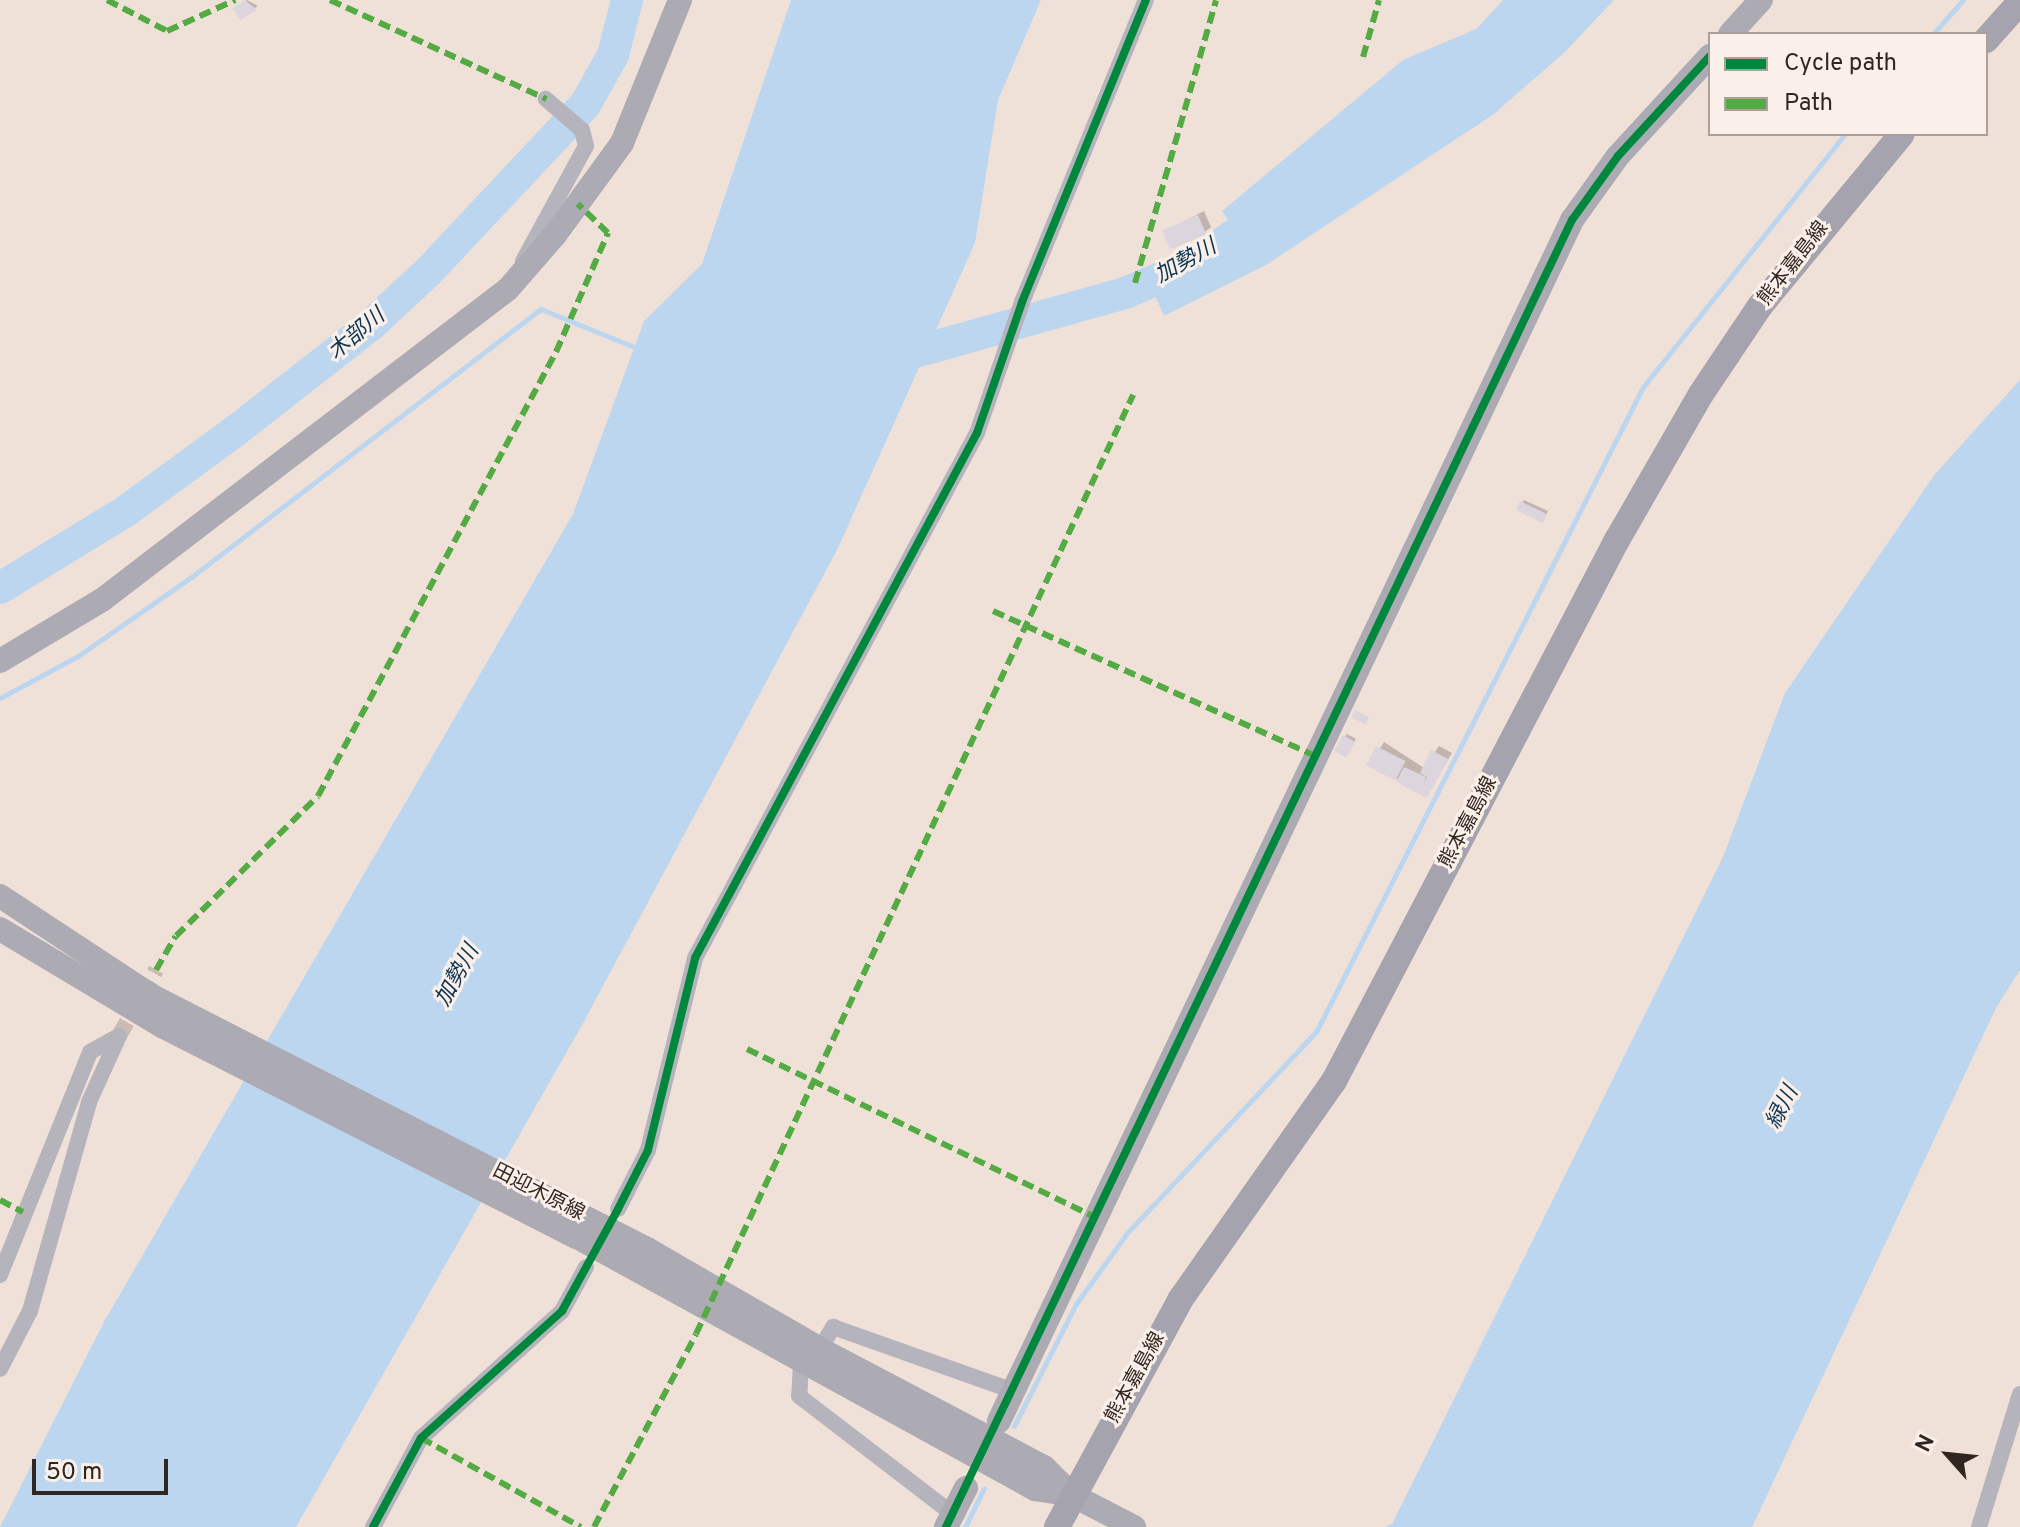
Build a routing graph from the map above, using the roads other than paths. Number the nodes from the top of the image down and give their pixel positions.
1 (680, 0) edge
2 (1146, 0) edge
3 (1761, 0) edge
4 (2020, 2) edge
5 (1732, 32) edge
6 (1988, 38) edge
7 (1708, 58) edge
8 (546, 99) dead end
9 (1900, 136) edge
10 (508, 289) junction
11 (0, 661) edge
12 (0, 896) edge
13 (0, 929) edge
14 (236, 1052) junction
15 (618, 1209) dead end
16 (586, 1267) dead end
17 (0, 1275) edge
18 (810, 1356) junction
19 (0, 1369) edge
20 (1014, 1391) junction
21 (2020, 1394) edge
22 (999, 1421) dead end
23 (966, 1488) dead end
24 (1072, 1495) junction
25 (950, 1521) edge
26 (1124, 1522) edge
27 (373, 1527) edge
28 (1057, 1527) edge
29 (1979, 1527) edge

1 - 10 street
2 - 15 street
3 - 5 street
4 - 6 main road
7 - 20 street
8 - 10 street
9 - 24 main road, 熊本嘉島線
10 - 11 street
12 - 14 street, 田迎木原線
13 - 14 street, 田迎木原線
14 - 18 street, 田迎木原線
16 - 27 street
17 - 19 street
18 - 20 street
18 - 24 street, 田迎木原線
18 - 25 street
20 - 22 street
21 - 29 street
23 - 25 street
24 - 26 street, 田迎木原線
24 - 28 main road, 熊本嘉島線

